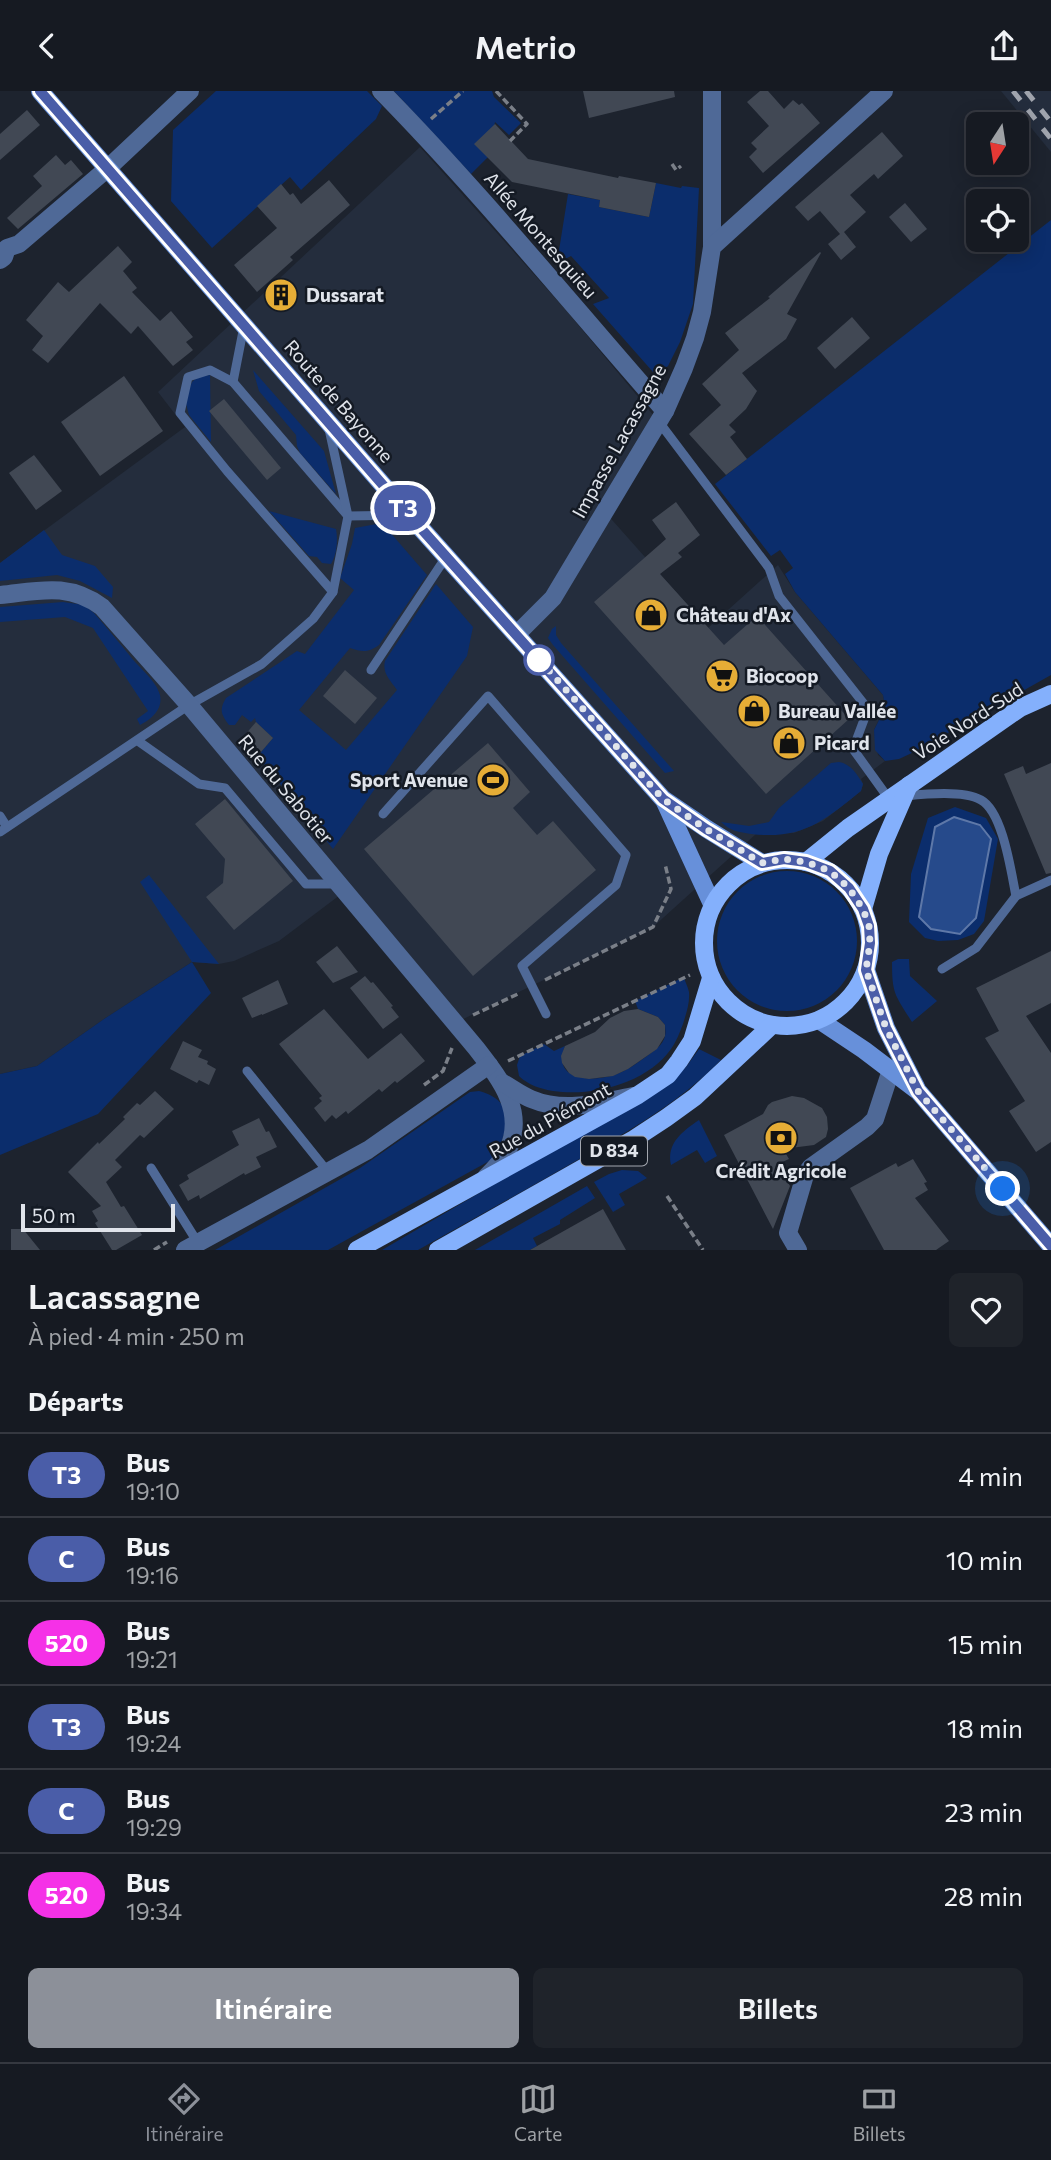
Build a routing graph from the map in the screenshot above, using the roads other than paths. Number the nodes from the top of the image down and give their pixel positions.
1 (40, 91) edge
2 (190, 91) edge
3 (381, 91) edge
4 (712, 91) edge
5 (884, 91) edge
6 (108, 168) junction
7 (2, 247) edge
8 (712, 247) junction
9 (244, 325) junction
10 (233, 382) junction
11 (662, 416) junction
12 (327, 419) junction
13 (409, 515) junction
14 (348, 516) junction
15 (446, 557) junction
16 (333, 592) junction
17 (0, 595) edge
18 (517, 634) junction
19 (371, 670) dead end
20 (1051, 694) edge
21 (189, 705) junction
22 (138, 741) junction
23 (901, 793) junction
24 (663, 799) junction
25 (383, 814) dead end
26 (0, 816) edge
27 (4, 830) edge
28 (806, 862) junction
29 (762, 863) junction
30 (1051, 880) edge
31 (339, 884) junction
32 (1017, 896) junction
33 (712, 904) junction
34 (863, 909) junction
35 (942, 969) dead end
36 (866, 970) junction
37 (711, 978) junction
38 (546, 1014) dead end
39 (819, 1020) junction
40 (772, 1025) junction
41 (489, 1065) junction
42 (891, 1070) junction
43 (247, 1071) dead end
44 (503, 1083) junction
45 (918, 1091) junction
46 (638, 1095) junction
47 (151, 1168) dead end
48 (328, 1172) junction
49 (482, 1182) junction
50 (191, 1246) edge
51 (1051, 1246) edge
52 (357, 1250) edge
53 (438, 1250) edge
54 (798, 1250) edge

1 - 6 main road, Route de Bayonne
2 - 6 street
3 - 11 street, Allée Montesquieu
4 - 8 street, Impasse Lacassagne
5 - 8 street
6 - 7 street
6 - 9 main road, Route de Bayonne
8 - 11 street, Impasse Lacassagne
9 - 10 lane
9 - 12 main road, Route de Bayonne
10 - 14 lane
10 - 16 lane
11 - 18 street, Impasse Lacassagne
11 - 23 lane
12 - 13 main road, Route de Bayonne
12 - 14 lane
13 - 14 lane
13 - 15 main road, Route de Bayonne
14 - 16 lane
15 - 18 main road, Route de Bayonne
15 - 19 lane
16 - 21 lane
17 - 21 street, Rue du Sabotier
18 - 24 main road, Route de Bayonne
20 - 23 main road, Voie Nord-Sud
21 - 22 lane
21 - 31 street, Rue du Sabotier
22 - 27 lane
22 - 31 lane
23 - 28 main road, Voie Nord-Sud
23 - 32 lane
23 - 34 main road
24 - 29 main road, Route de Bayonne
24 - 33 main road, Route de Bayonne
25 - 38 lane
26 - 27 lane
28 - 29 main road
28 - 34 main road
29 - 33 main road
30 - 32 lane
31 - 41 street, Rue du Sabotier
32 - 35 lane
33 - 37 main road
34 - 36 main road
36 - 39 main road
36 - 45 main road
37 - 40 main road
37 - 46 main road, Rue du Piémont / D 834
39 - 40 main road
39 - 42 main road
40 - 53 main road, D 834
41 - 44 street, Rue du Sabotier
41 - 48 street
42 - 45 main road
42 - 54 street
43 - 48 lane
44 - 46 street, Rue du Sabotier
44 - 49 street, Rue du Sabotier
45 - 51 main road
46 - 49 main road, Rue du Piémont / D 834
47 - 50 lane
48 - 50 street
49 - 52 main road, Rue du Piémont / D 834

